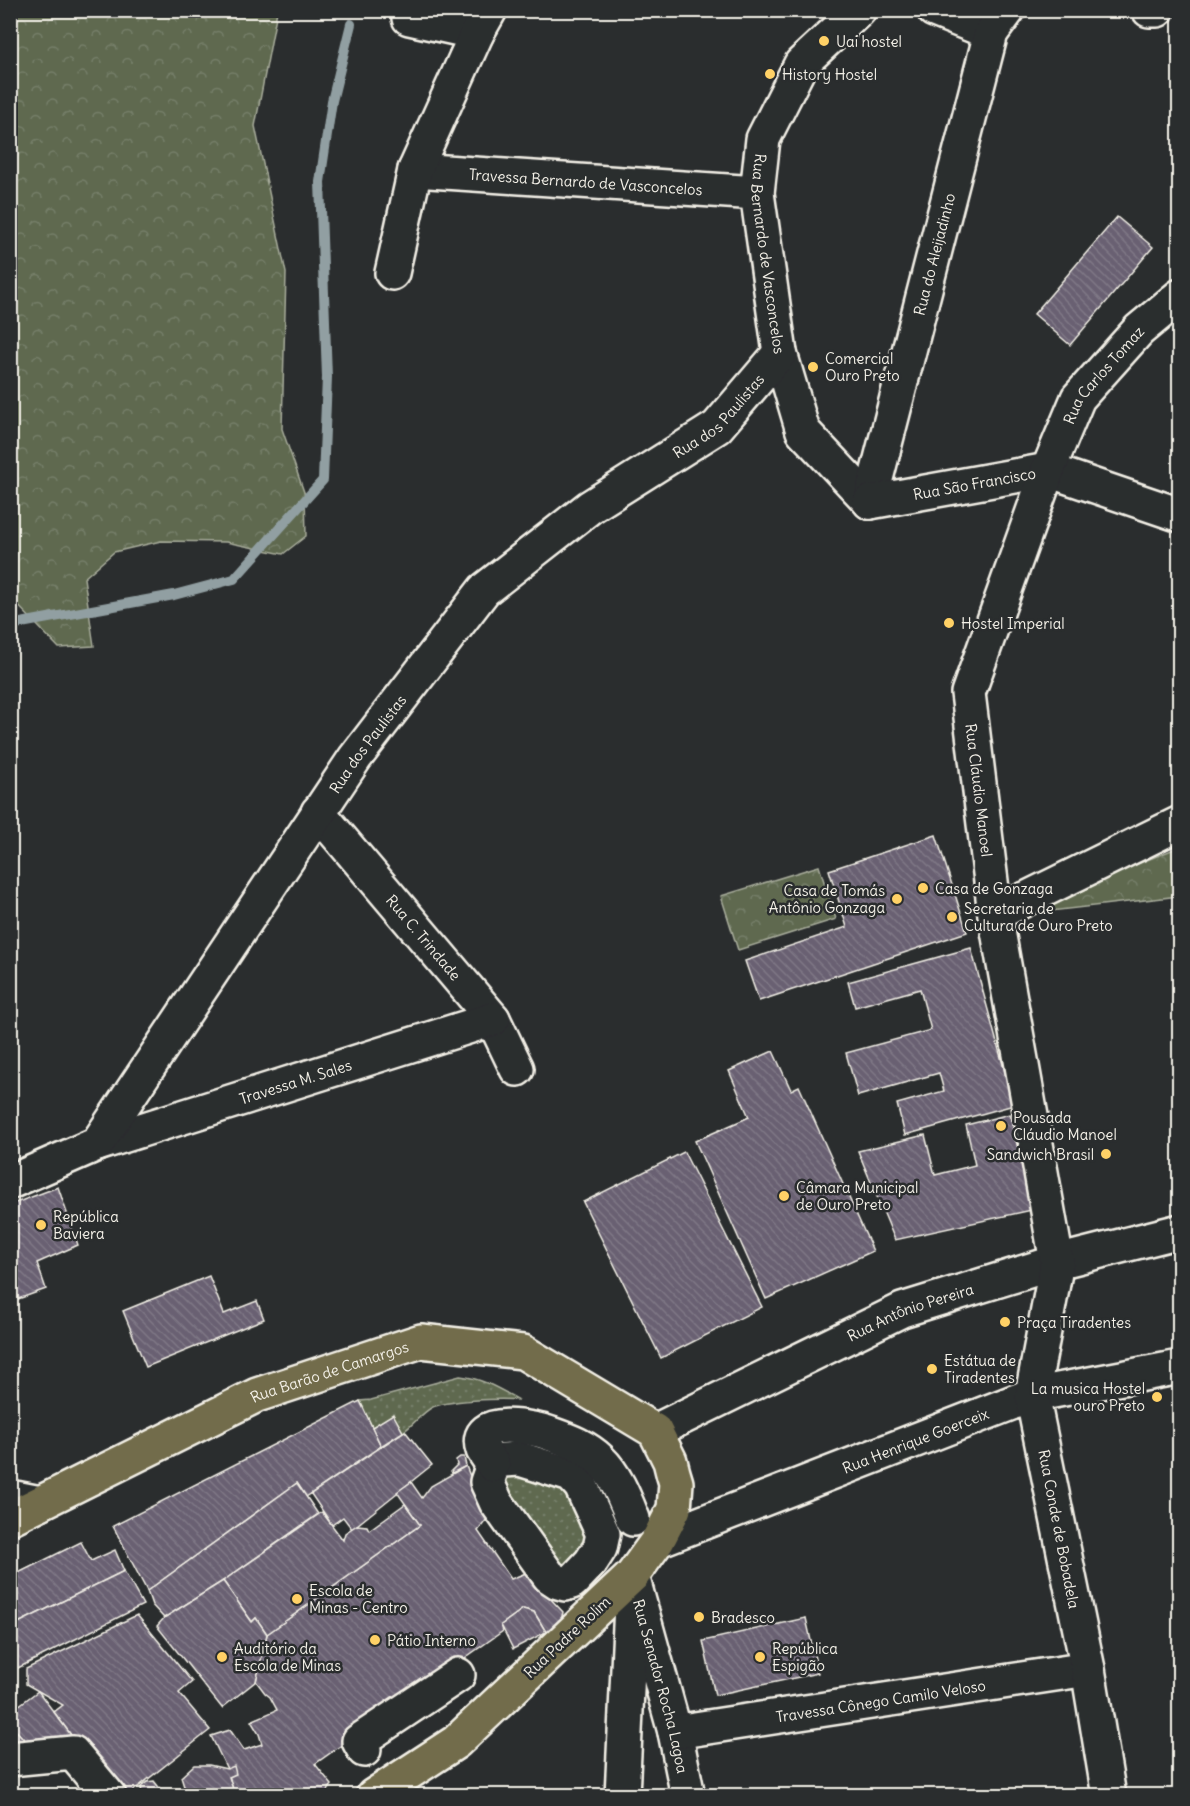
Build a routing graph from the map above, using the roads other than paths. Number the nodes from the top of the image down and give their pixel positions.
1 (859, 10) edge
2 (934, 10) edge
3 (1149, 10) edge
4 (1157, 10) edge
5 (409, 18) dead end
6 (483, 22) edge
7 (999, 22) edge
8 (415, 170) junction
9 (757, 193) junction
10 (392, 273) dead end
11 (1179, 296) edge
12 (780, 353) junction
13 (1047, 470) junction
14 (870, 501) junction
15 (1179, 515) edge
16 (318, 812) junction
17 (1179, 823) edge
18 (995, 914) junction
19 (493, 1019) junction
20 (517, 1069) dead end
21 (97, 1144) junction
22 (10, 1182) edge
23 (1179, 1232) edge
24 (1057, 1262) junction
25 (1179, 1367) edge
26 (1032, 1395) junction
27 (655, 1431) junction
28 (478, 1446) dead end
29 (25, 1500) edge
30 (10, 1518) edge
31 (633, 1519) dead end
32 (658, 1540) junction
33 (632, 1576) junction
34 (1088, 1669) junction
35 (458, 1675) dead end
36 (675, 1732) junction
37 (364, 1750) dead end
38 (10, 1759) edge
39 (109, 1796) edge
40 (373, 1796) edge
41 (622, 1796) edge
42 (688, 1796) edge
43 (1109, 1796) edge

1 - 9 street, Rua Bernardo de Vasconcelos
2 - 7 street
3 - 4 street
5 - 6 street
6 - 8 street
7 - 14 street, Rua do Aleijadinho
8 - 9 street, Travessa Bernardo de Vasconcelos
8 - 10 street
9 - 12 street, Rua Bernardo de Vasconcelos
11 - 13 street, Rua Carlos Tomaz
12 - 14 street, Rua Bernardo de Vasconcelos
12 - 16 street, Rua dos Paulistas
13 - 14 street, Rua São Francisco
13 - 15 street, Rua São Francisco
13 - 18 street, Rua Cláudio Manoel
16 - 19 street, Rua C. Trindade
16 - 21 street, Rua dos Paulistas
17 - 18 street
18 - 24 street, Rua Cláudio Manoel
19 - 20 street, Rua C. Trindade
19 - 21 street, Travessa M. Sales
21 - 22 street
23 - 24 street, Rua Antônio Pereira
24 - 26 street, Rua Conde de Bobadela
24 - 27 street, Rua Antônio Pereira
25 - 26 street, Rua Henrique Goerceix
26 - 32 street, Rua Henrique Goerceix
26 - 34 street, Rua Conde de Bobadela
27 - 29 main road, Rua Barão de Camargos
27 - 32 main road, Rua Padre Rolim
28 - 31 street
29 - 30 main road, Rua Barão de Camargos
32 - 33 main road, Rua Padre Rolim
33 - 36 street, Rua Senador Rocha Lagoa
33 - 40 main road, Rua Padre Rolim
33 - 41 street
34 - 36 street, Travessa Cônego Camilo Veloso
34 - 43 street, Rua Conde de Bobadela
35 - 37 street
36 - 42 street, Rua Senador Rocha Lagoa
38 - 39 street

